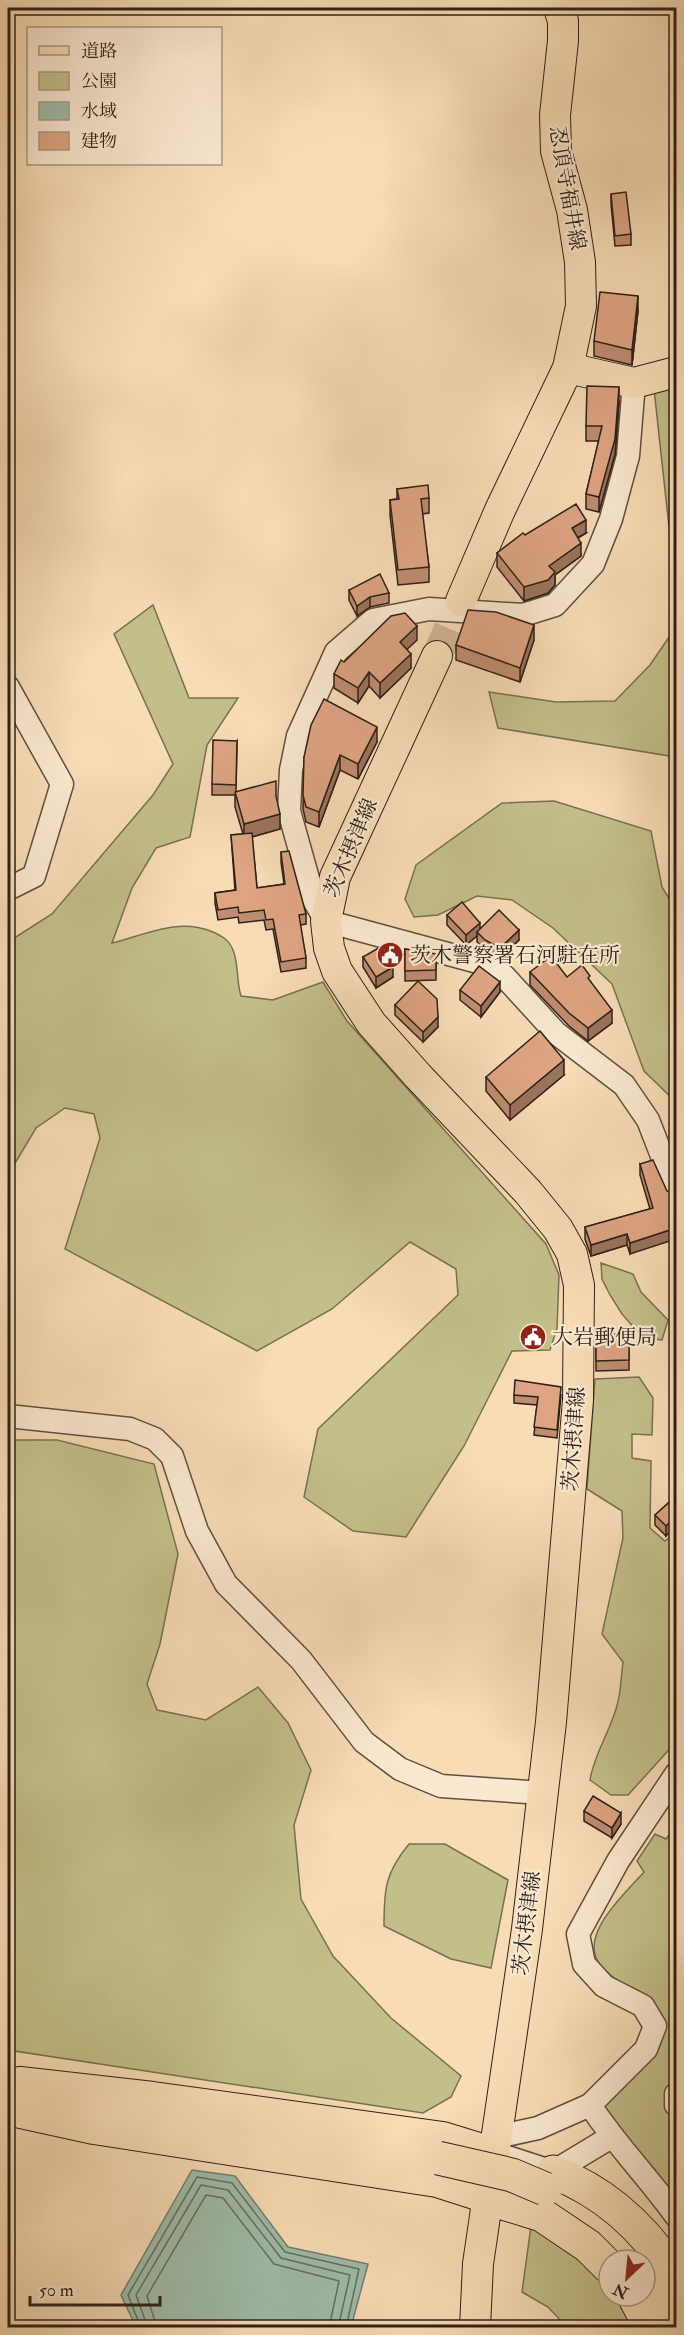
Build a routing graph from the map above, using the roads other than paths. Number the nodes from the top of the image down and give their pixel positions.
1 (559, 8) edge
2 (568, 368) junction
3 (676, 372) edge
4 (634, 383) junction
5 (461, 601) tunnel mouth
6 (437, 656) tunnel mouth
7 (8, 687) edge
8 (8, 889) edge
9 (326, 921) junction
10 (676, 1192) edge
11 (8, 1416) edge
12 (676, 1774) edge
13 (542, 1793) junction
14 (8, 2081) edge
15 (676, 2094) edge
16 (8, 2095) edge
17 (676, 2104) edge
18 (8, 2105) edge
19 (590, 2105) junction
20 (150, 2116) junction
21 (611, 2137) junction
22 (496, 2145) junction
23 (549, 2180) junction
24 (487, 2198) junction
25 (676, 2216) edge
26 (628, 2248) edge
27 (597, 2255) edge
28 (676, 2277) edge
29 (657, 2282) edge
30 (640, 2308) edge
31 (676, 2316) edge
32 (475, 2328) edge
33 (651, 2328) edge

1 - 2 main road, 忍頂寺福井線
2 - 4 main road
2 - 5 main road
3 - 4 main road
4 - 9 street
6 - 9 main road, 茨木摂津線
7 - 8 street
9 - 10 street
9 - 13 main road, 茨木摂津線
11 - 13 street
12 - 19 street
13 - 22 main road, 茨木摂津線
14 - 20 main road
15 - 17 street
16 - 20 highway
18 - 20 main road
19 - 21 street
19 - 22 street
20 - 22 main road
20 - 23 highway, bridge
20 - 24 main road
21 - 23 street
21 - 25 street
22 - 23 street
22 - 24 main road, 茨木摂津線
23 - 26 highway
23 - 28 highway
24 - 27 highway
24 - 32 main road, 茨木摂津線
29 - 31 highway
30 - 33 highway

